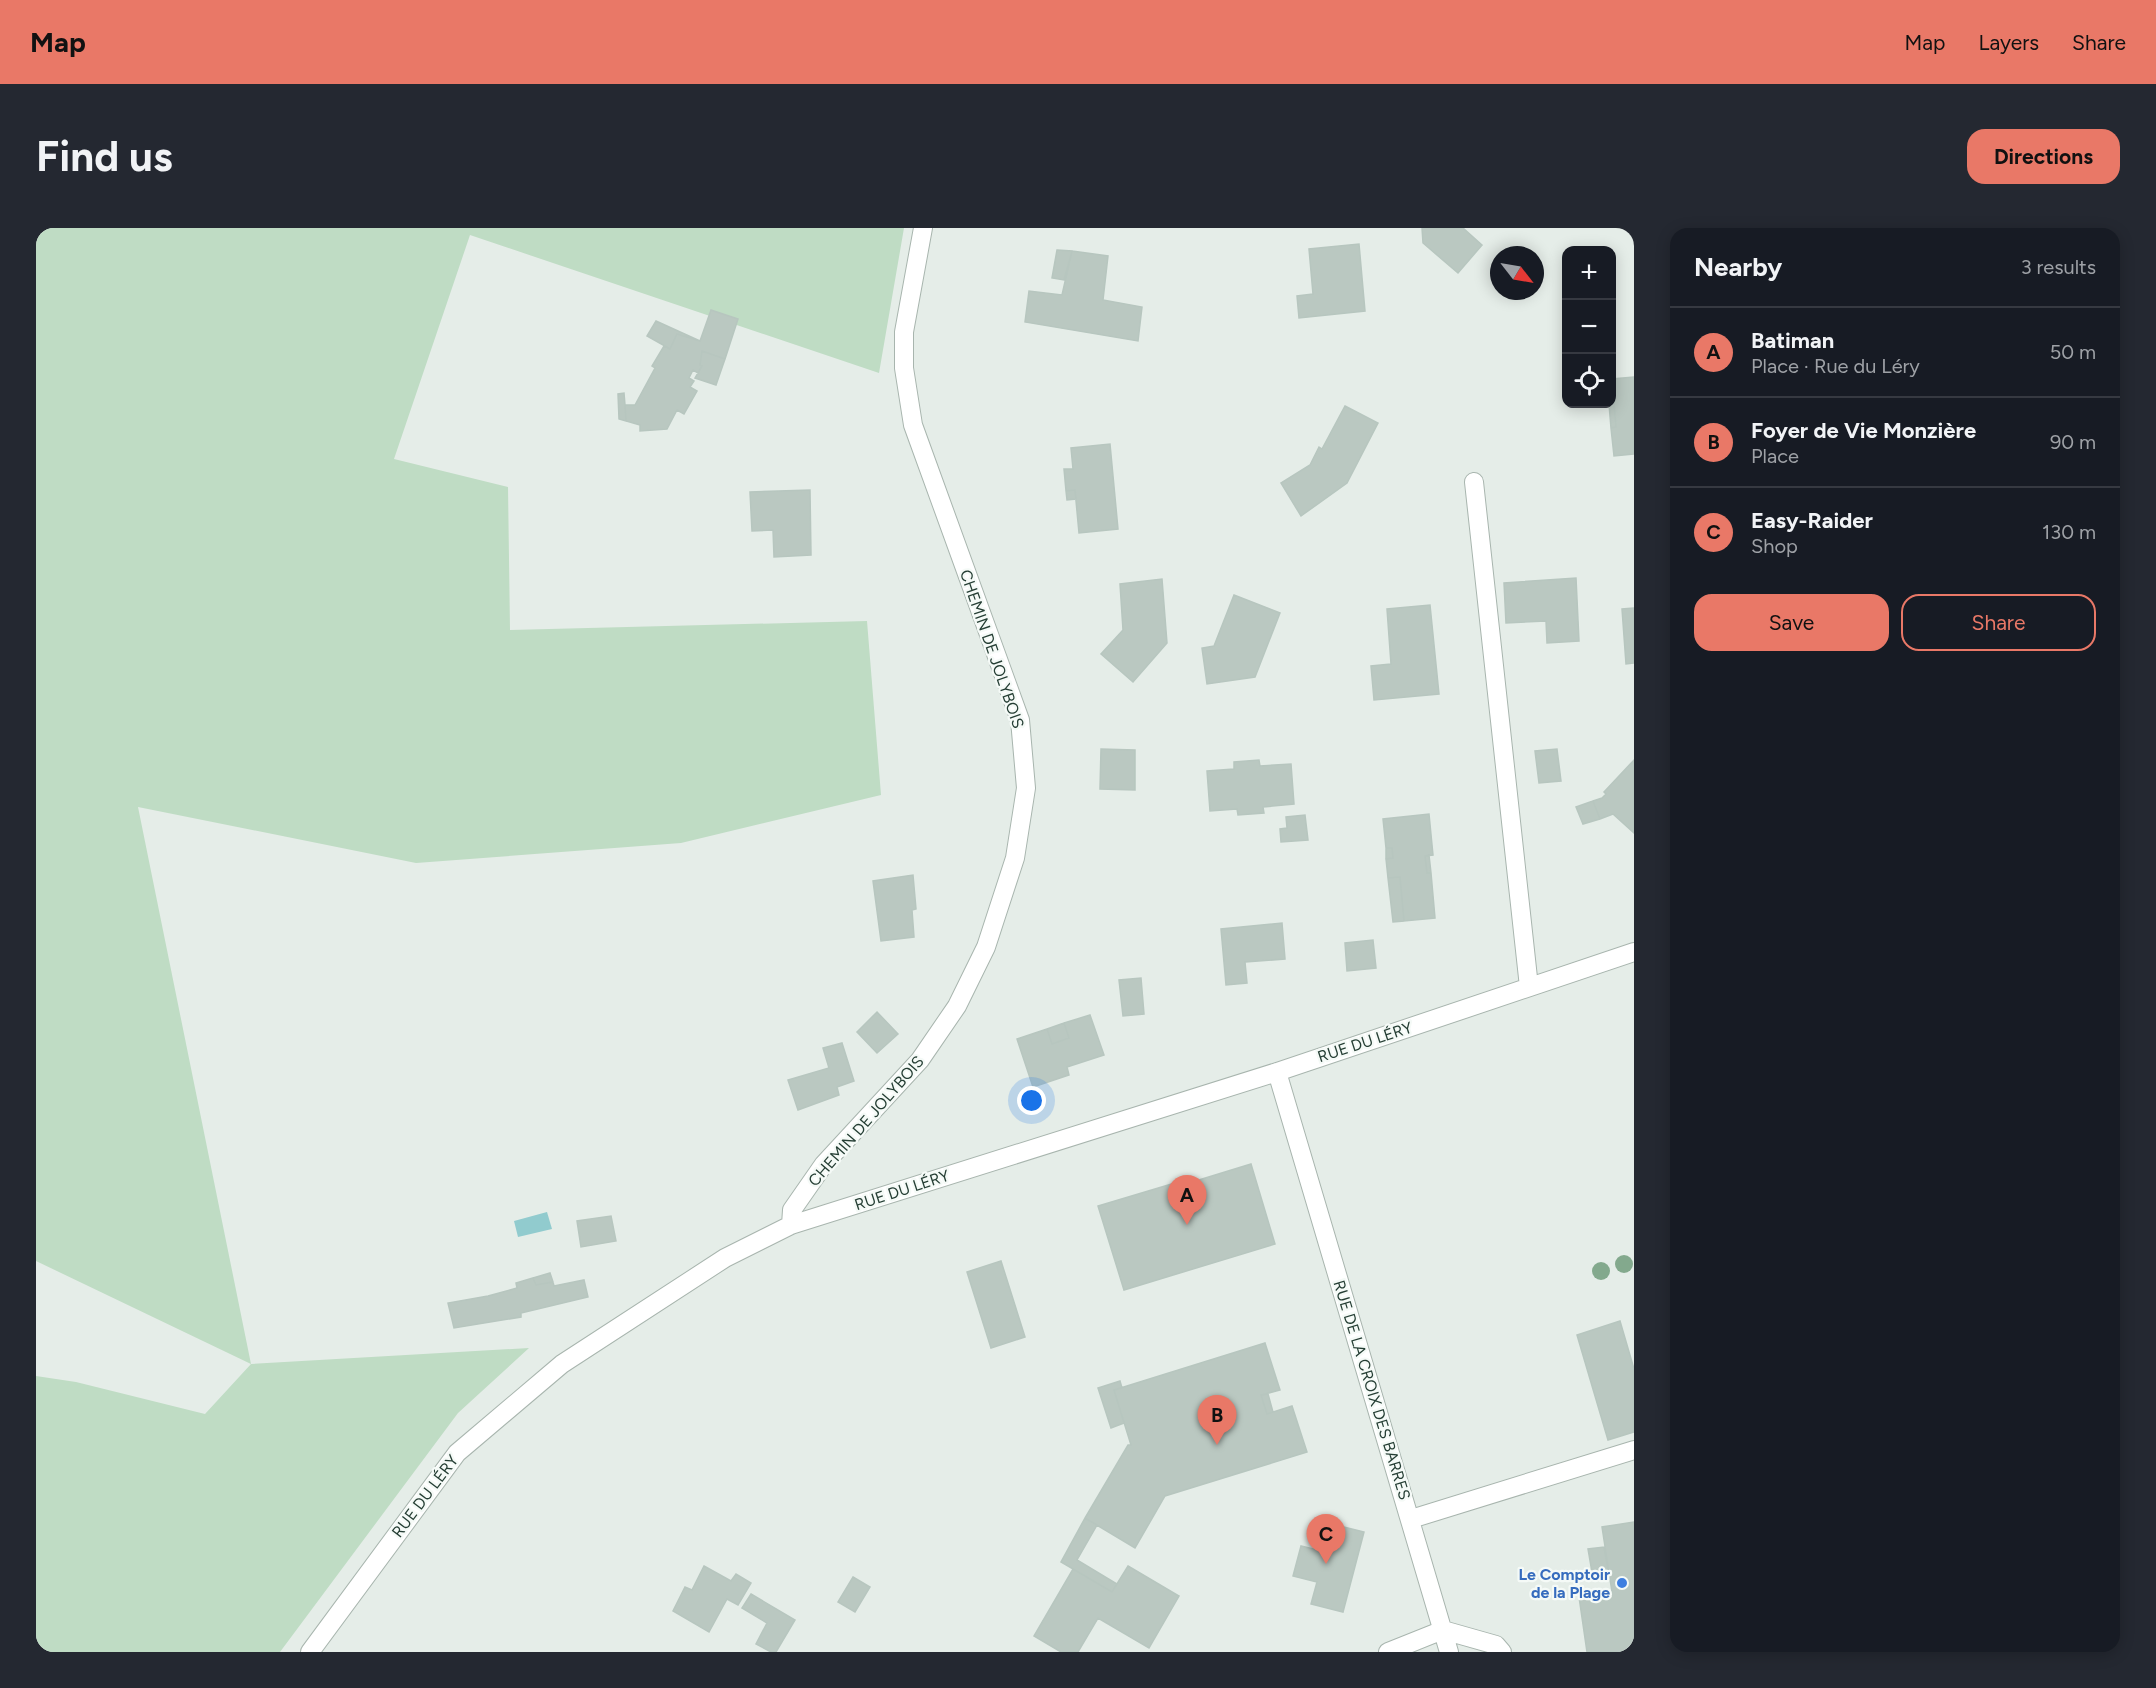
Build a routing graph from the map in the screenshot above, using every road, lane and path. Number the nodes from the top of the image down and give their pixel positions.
1 (923, 228) edge
2 (1474, 482) dead end
3 (1634, 952) edge
4 (1529, 987) junction
5 (1277, 1072) junction
6 (791, 1225) junction
7 (1634, 1450) edge
8 (1411, 1519) junction
9 (1443, 1629) junction
10 (310, 1652) edge
11 (1388, 1652) edge
12 (1449, 1652) edge
13 (1502, 1652) edge

1 - 6 street, CHEMIN DE JOLYBOIS
2 - 4 street
3 - 4 street, RUE DU LÉRY
4 - 5 street, RUE DU LÉRY
5 - 6 street, RUE DU LÉRY
5 - 8 street, RUE DE LA CROIX DES BARRES
6 - 10 street, RUE DU LÉRY
7 - 8 street, RUE DE LA CROIX DES BARRES
8 - 9 street
9 - 11 street
9 - 12 street
9 - 13 street

